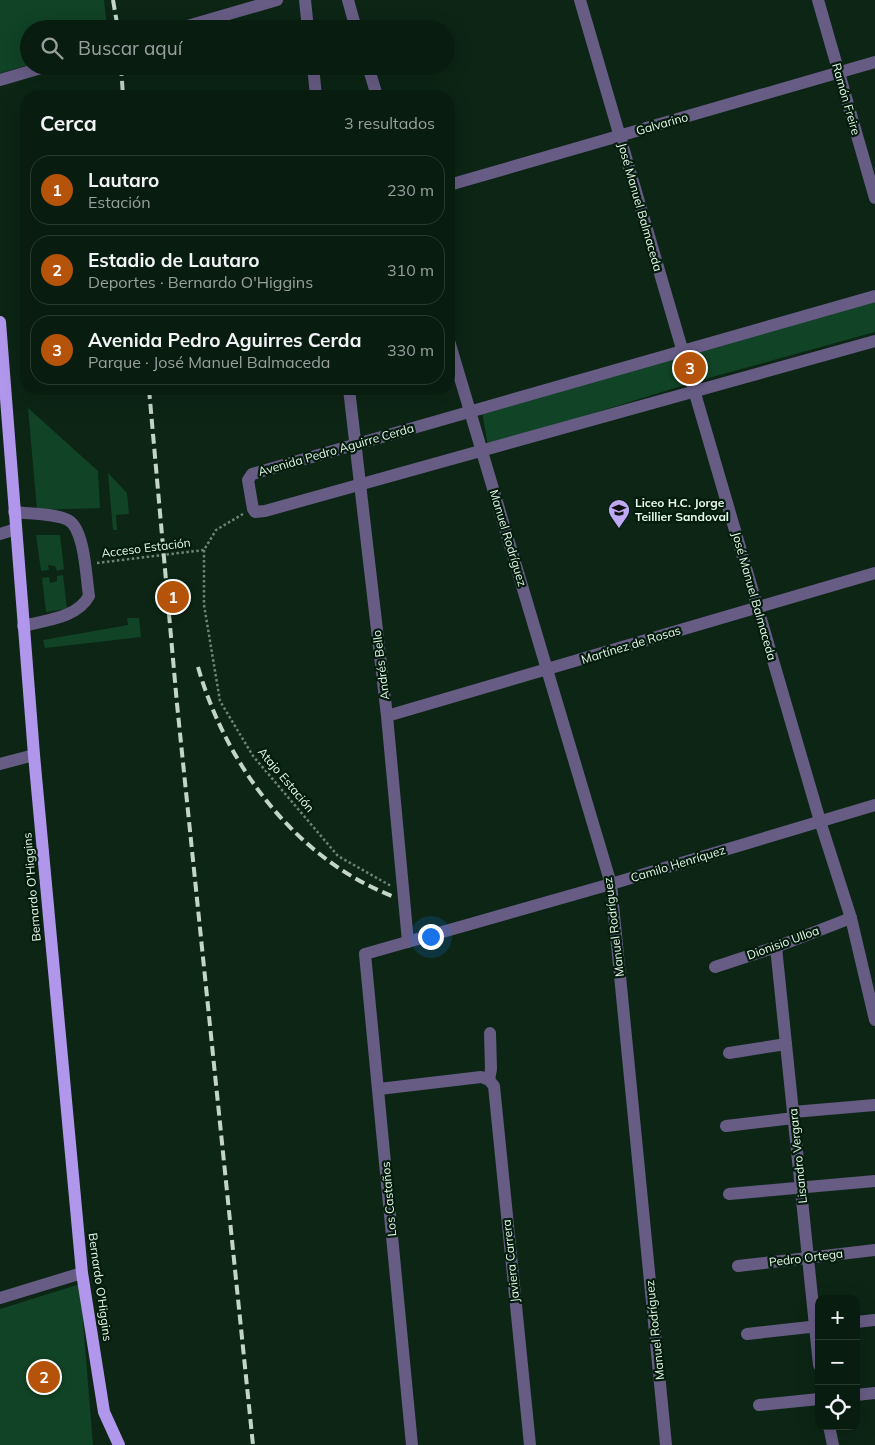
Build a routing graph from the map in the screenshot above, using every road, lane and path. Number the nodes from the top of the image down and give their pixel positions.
1 (277, 0) edge
2 (305, 0) edge
3 (348, 0) edge
4 (580, 0) edge
5 (818, 0) edge
6 (208, 20) edge
7 (307, 20) edge
8 (354, 20) edge
9 (875, 62) edge
10 (839, 73) junction
11 (20, 74) edge
12 (314, 75) edge
13 (370, 75) edge
14 (0, 80) edge
15 (315, 90) edge
16 (374, 90) edge
17 (620, 136) junction
18 (455, 183) edge
19 (875, 198) edge
20 (875, 296) edge
21 (0, 322) edge
22 (875, 341) edge
23 (682, 351) junction
24 (455, 362) edge
25 (694, 392) junction
26 (350, 395) edge
27 (469, 412) junction
28 (355, 445) junction
29 (482, 451) junction
30 (361, 485) junction
31 (253, 509) junction
32 (14, 512) junction
33 (16, 529) junction
34 (0, 534) edge
35 (204, 550) junction
36 (84, 565) junction
37 (875, 573) edge
38 (757, 607) junction
39 (23, 626) junction
40 (547, 670) junction
41 (387, 716) junction
42 (34, 755) junction
43 (0, 764) edge
44 (875, 805) edge
45 (820, 821) junction
46 (611, 884) junction
47 (403, 892) junction
48 (851, 918) junction
49 (408, 942) junction
50 (776, 947) junction
51 (365, 954) joint
52 (715, 967) dead end
53 (875, 1020) edge
54 (490, 1033) dead end
55 (786, 1044) junction
56 (729, 1053) dead end
57 (488, 1080) junction
58 (379, 1089) junction
59 (875, 1105) edge
60 (793, 1115) junction
61 (726, 1126) dead end
62 (875, 1181) edge
63 (801, 1188) junction
64 (729, 1194) dead end
65 (875, 1250) edge
66 (808, 1257) junction
67 (738, 1266) dead end
68 (82, 1273) junction
69 (0, 1298) edge
70 (815, 1311) edge
71 (875, 1320) edge
72 (860, 1322) edge
73 (815, 1326) edge
74 (747, 1334) dead end
75 (875, 1393) edge
76 (860, 1395) edge
77 (815, 1399) edge
78 (759, 1405) dead end
79 (830, 1430) edge
80 (119, 1445) edge
81 (412, 1445) edge
82 (530, 1445) edge
83 (666, 1445) edge
84 (833, 1445) edge

1 - 6 street
2 - 7 street
3 - 8 street
4 - 17 street, José Manuel Balmaceda
5 - 10 street, Ramón Freire
9 - 10 street, Galvarino
10 - 17 street, Galvarino
10 - 19 street, Ramón Freire
11 - 14 street
12 - 15 street
13 - 16 street
17 - 18 street, Galvarino
17 - 23 street, José Manuel Balmaceda
20 - 23 street, Avenida Pedro Aguirre Cerda
21 - 32 main road, Bernardo O'Higgins
22 - 25 street
23 - 25 street, José Manuel Balmaceda
23 - 27 street, Avenida Pedro Aguirre Cerda
24 - 27 street, Manuel Rodríguez
25 - 29 street
25 - 38 street, José Manuel Balmaceda
26 - 28 street, Andrés Bello
27 - 28 street, Avenida Pedro Aguirre Cerda
27 - 29 street, Manuel Rodríguez
28 - 30 street, Andrés Bello
28 - 31 street, Avenida Pedro Aguirre Cerda
29 - 30 street
29 - 40 street, Manuel Rodríguez
30 - 31 street
30 - 41 street, Andrés Bello
31 - 35 path, Acceso Estación
32 - 33 main road, Bernardo O'Higgins
32 - 36 street
33 - 34 street
33 - 39 main road, Bernardo O'Higgins
35 - 36 path, Acceso Estación
35 - 47 path, Atajo Estación
36 - 39 street
37 - 38 street, Martínez de Rosas
38 - 40 street, Martínez de Rosas
38 - 45 street, José Manuel Balmaceda
39 - 42 main road, Bernardo O'Higgins
40 - 41 street, Martínez de Rosas
40 - 46 street, Manuel Rodríguez
41 - 47 street, Andrés Bello
42 - 43 street
42 - 68 main road, Bernardo O'Higgins
44 - 45 street, Camilo Henríquez
45 - 46 street, Camilo Henríquez
45 - 48 street, José Manuel Balmaceda
46 - 49 street, Camilo Henríquez
46 - 83 street, Manuel Rodríguez
47 - 49 street, Andrés Bello
48 - 50 street, Dionisio Ulloa
48 - 53 street, José Manuel Balmaceda
49 - 51 street, Camilo Henríquez
50 - 52 street, Dionisio Ulloa
50 - 55 street, Lisandro Vergara
51 - 58 street, Los Castaños
54 - 57 street, Javiera Carrera
55 - 56 street
55 - 60 street, Lisandro Vergara
57 - 58 street
57 - 82 street, Javiera Carrera
58 - 81 street, Los Castaños
59 - 60 street
60 - 61 street
60 - 63 street, Lisandro Vergara
62 - 63 street
63 - 64 street
63 - 66 street, Lisandro Vergara
65 - 66 street, Pedro Ortega
66 - 67 street, Pedro Ortega
66 - 70 street, Lisandro Vergara
68 - 69 street
68 - 80 main road, Bernardo O'Higgins
71 - 72 street
73 - 74 street
75 - 76 street
77 - 78 street
79 - 84 street

